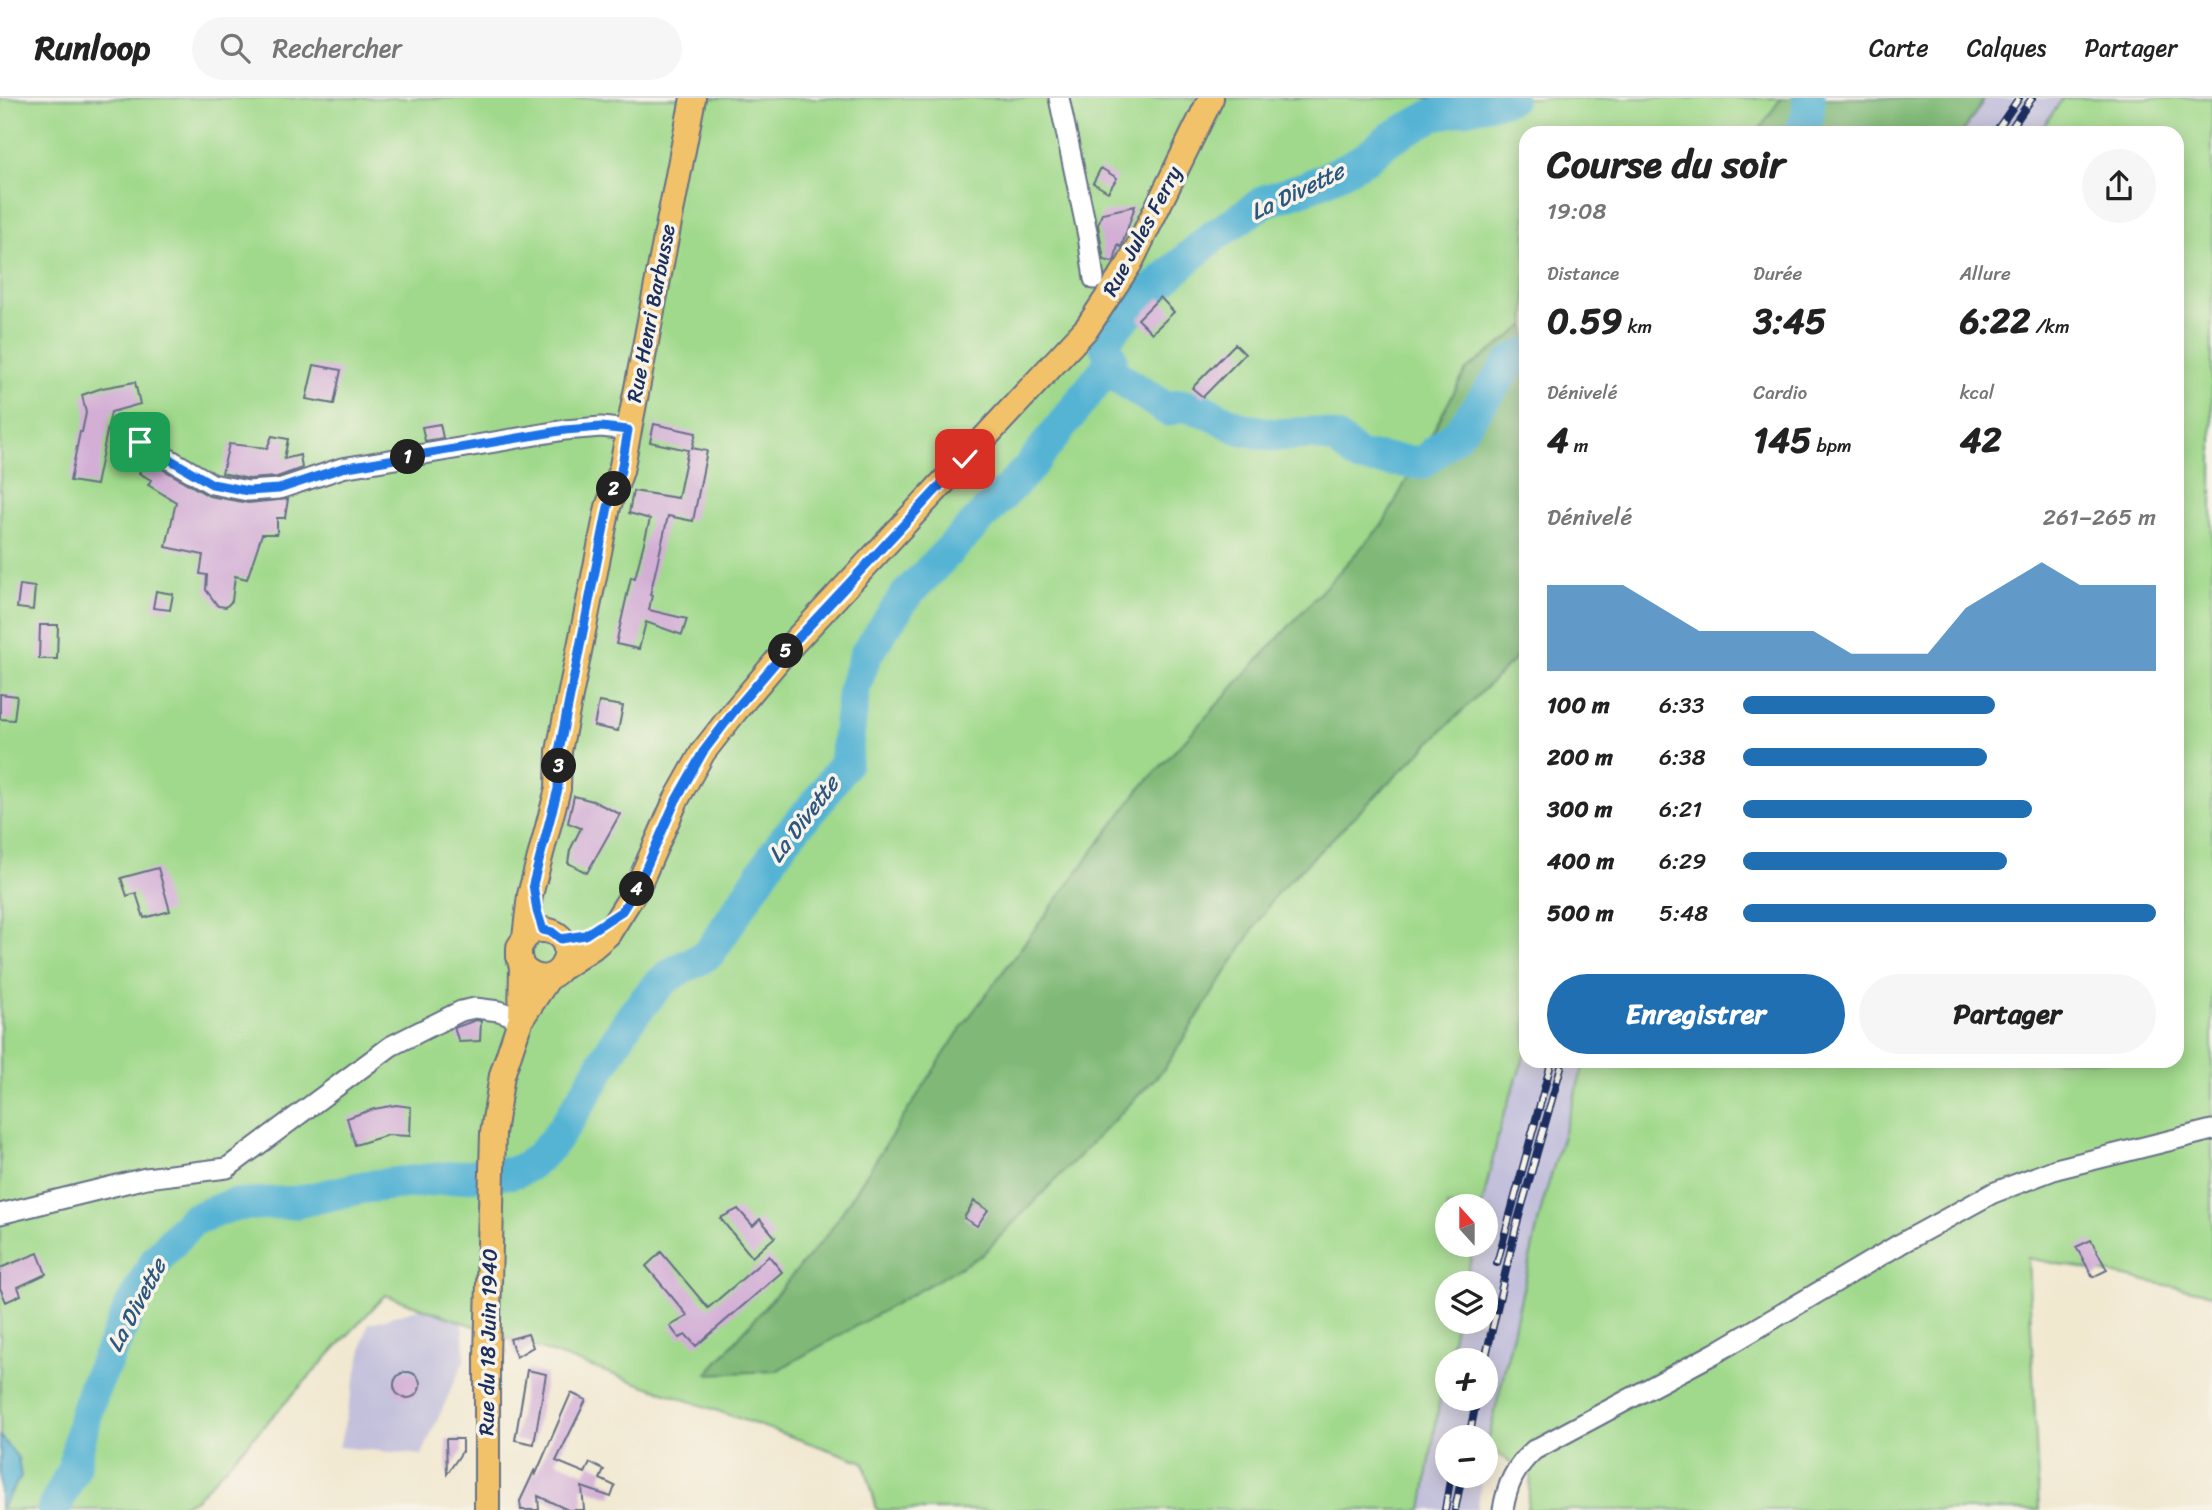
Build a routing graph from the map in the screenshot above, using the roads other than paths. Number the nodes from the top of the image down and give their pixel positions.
1 (693, 98) edge
2 (1059, 98) edge
3 (1210, 98) edge
4 (1094, 279) dead end
5 (628, 430) junction
6 (140, 442) dead end
7 (622, 911) junction
8 (543, 935) junction
9 (522, 967) junction
10 (556, 972) junction
11 (521, 1019) junction
12 (2212, 1130) edge
13 (0, 1214) edge
14 (487, 1510) edge
15 (1503, 1510) edge

1 - 5 main road, Rue Henri Barbusse
2 - 4 street
3 - 7 main road, Rue Jules Ferry
5 - 6 street
5 - 8 main road, Rue Henri Barbusse
7 - 8 main road, Rue Jules Ferry
7 - 10 main road, Rue Jules Ferry
8 - 9 main road
8 - 10 main road
9 - 10 main road
9 - 11 main road
10 - 11 main road
11 - 13 street
11 - 14 main road, Rue du 18 Juin 1940
12 - 15 street

